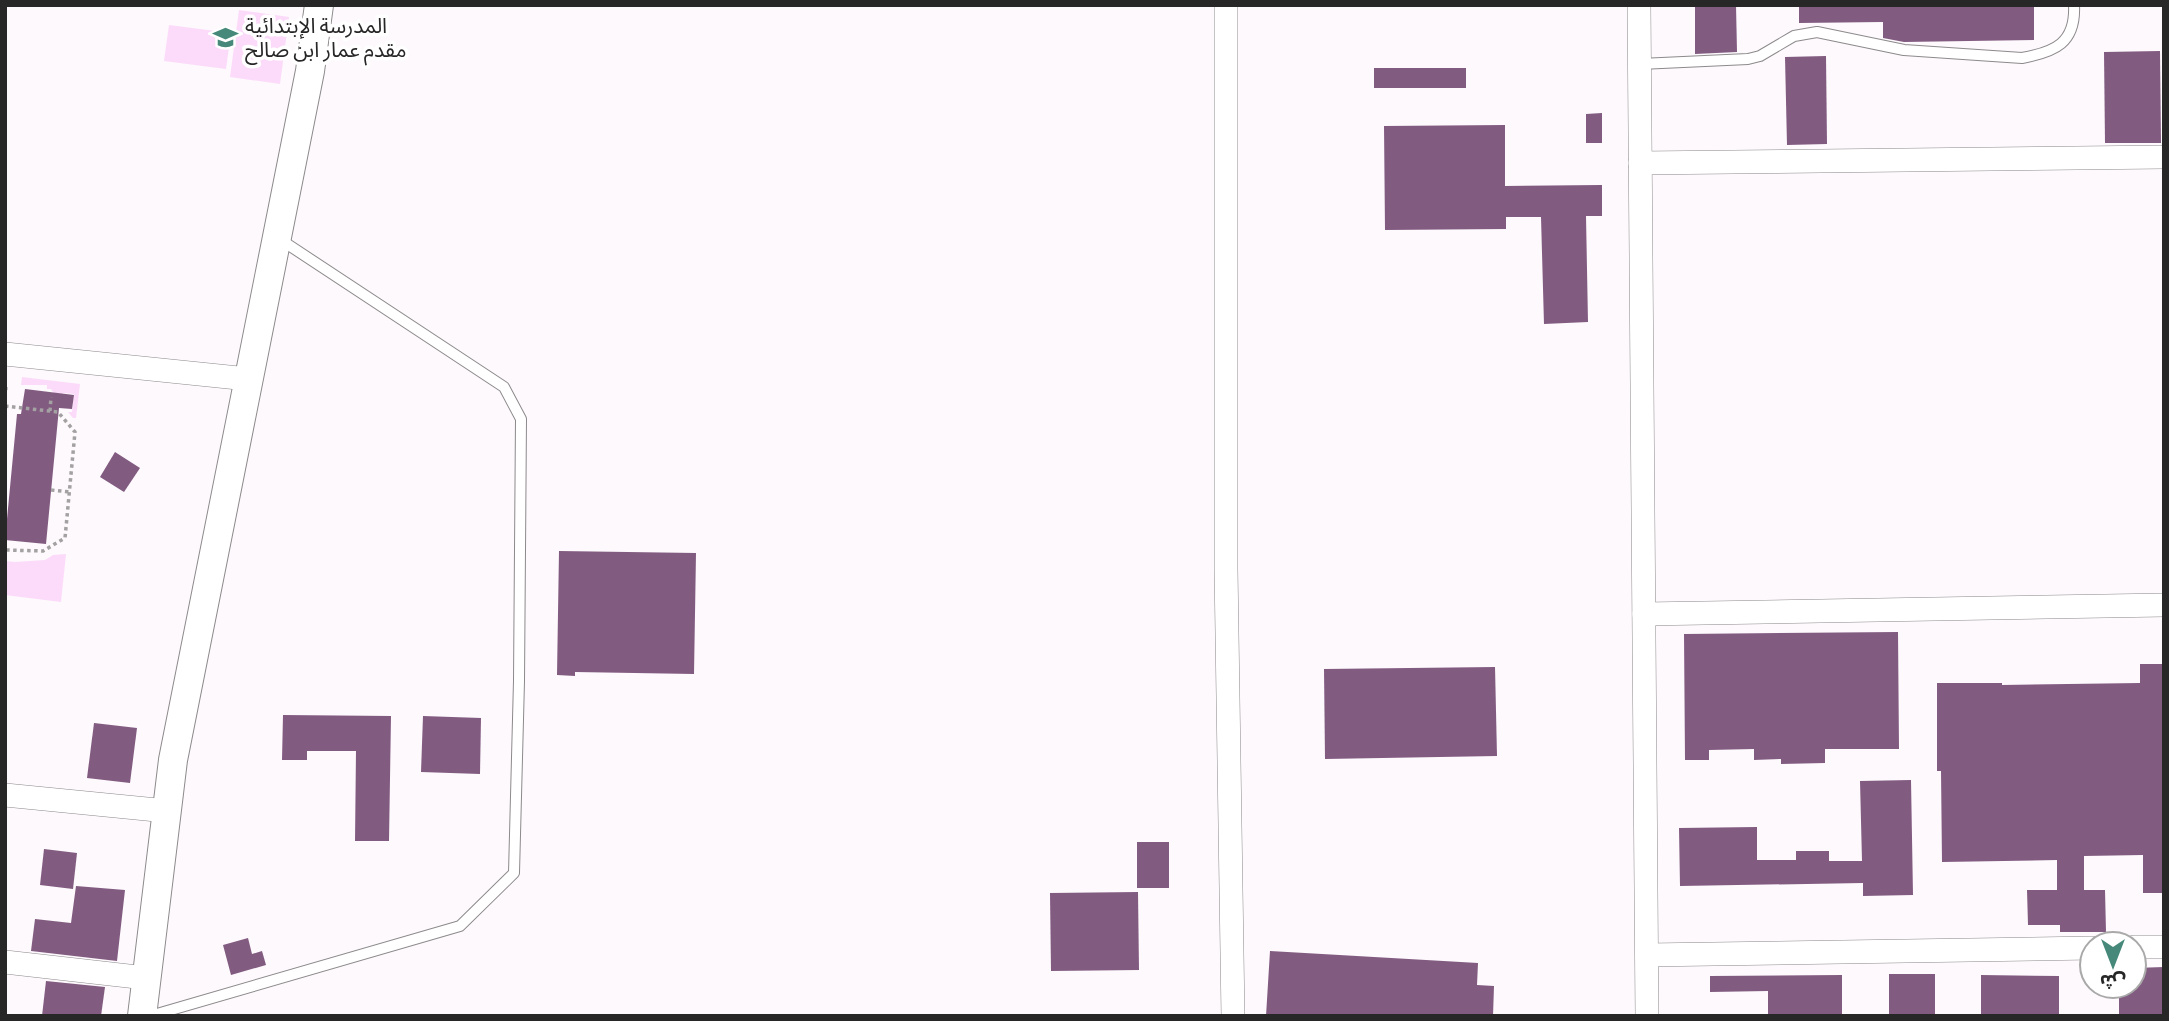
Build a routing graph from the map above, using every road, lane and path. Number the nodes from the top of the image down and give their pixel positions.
1 (319, 5) edge
2 (1226, 5) edge
3 (1639, 5) edge
4 (2074, 5) edge
5 (1640, 64) junction
6 (2164, 157) edge
7 (1640, 163) junction
8 (276, 237) junction
9 (5, 354) edge
10 (248, 379) junction
11 (6, 387) edge
12 (5, 397) edge
13 (51, 397) dead end
14 (5, 406) edge
15 (50, 411) junction
16 (51, 490) dead end
17 (69, 492) junction
18 (5, 550) edge
19 (2164, 605) edge
20 (1644, 614) junction
21 (5, 795) edge
22 (166, 811) junction
23 (2078, 948) edge
24 (1647, 955) junction
25 (5, 962) edge
26 (146, 978) junction
27 (142, 1016) edge
28 (150, 1016) edge
29 (1233, 1016) edge
30 (1647, 1016) edge

1 - 8 street
2 - 29 street
3 - 5 street
4 - 5 lane
5 - 7 street
6 - 7 street
7 - 20 street
8 - 10 street
8 - 28 lane
9 - 10 street
10 - 22 street
11 - 12 path
13 - 15 path
14 - 15 path
15 - 17 path
16 - 17 path
17 - 18 path
19 - 20 street
20 - 24 street
21 - 22 street
22 - 26 street
23 - 24 street
24 - 30 street
25 - 26 street
26 - 27 street

